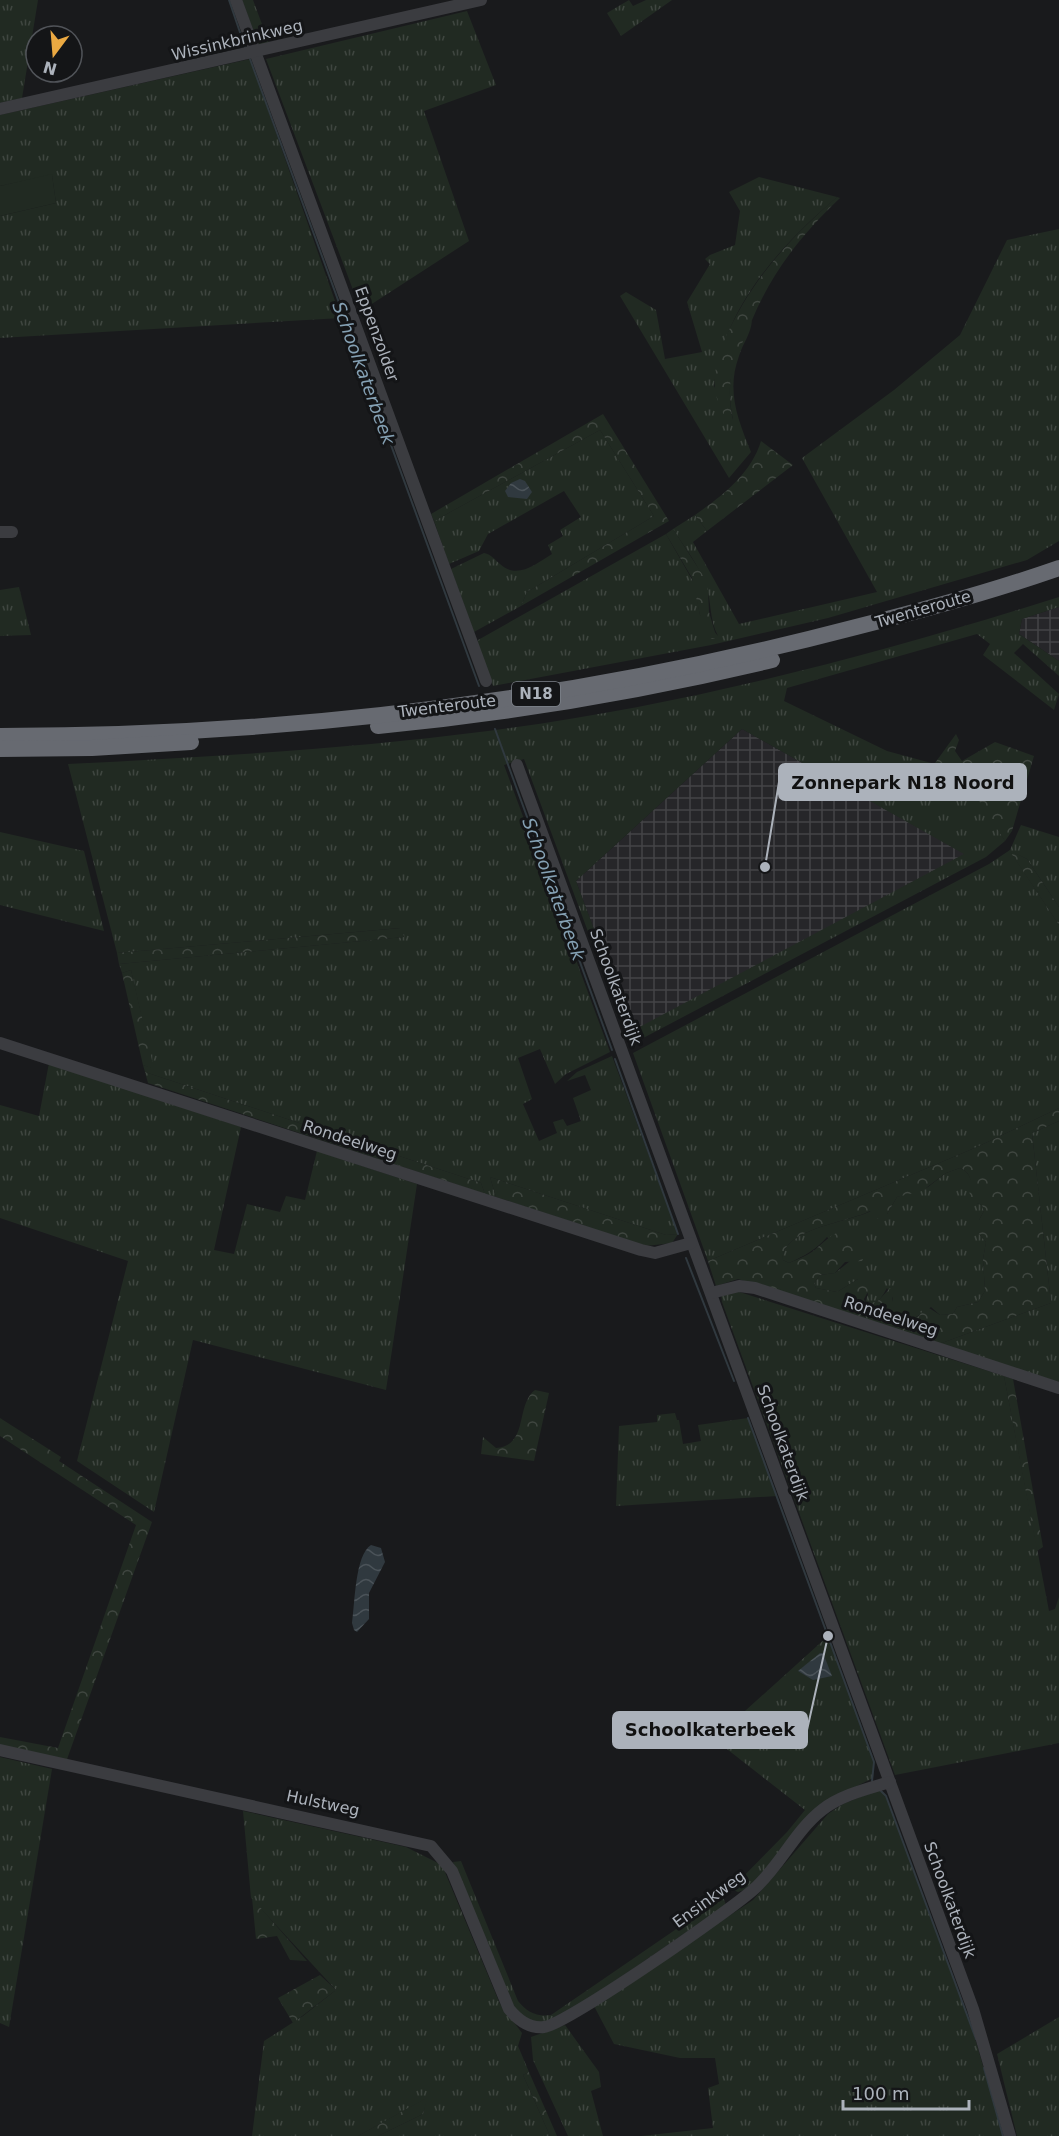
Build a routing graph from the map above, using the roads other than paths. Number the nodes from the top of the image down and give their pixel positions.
1 (236, 0) edge
2 (481, 0) edge
3 (255, 53) junction
4 (0, 109) edge
5 (1059, 568) edge
6 (1059, 580) edge
7 (486, 681) dead end
8 (0, 736) edge
9 (0, 749) edge
10 (517, 765) dead end
11 (0, 1043) edge
12 (691, 1243) junction
13 (711, 1293) junction
14 (1059, 1388) edge
15 (0, 1750) edge
16 (890, 1782) junction
17 (533, 2026) joint
18 (1010, 2136) edge

1 - 3 street, Eppenzolder
2 - 3 street, Wissinkbrinkweg
3 - 4 street, Wissinkbrinkweg
3 - 7 street, Eppenzolder
5 - 8 highway, Twenteroute / N18
6 - 9 highway, Twenteroute / N18
10 - 12 street, Schoolkaterdijk
11 - 12 street, Rondeelweg
12 - 13 street, Schoolkaterdijk
13 - 14 street, Rondeelweg
13 - 16 street, Schoolkaterdijk
15 - 17 street, Hulstweg
16 - 17 street, Ensinkweg
16 - 18 street, Schoolkaterdijk

